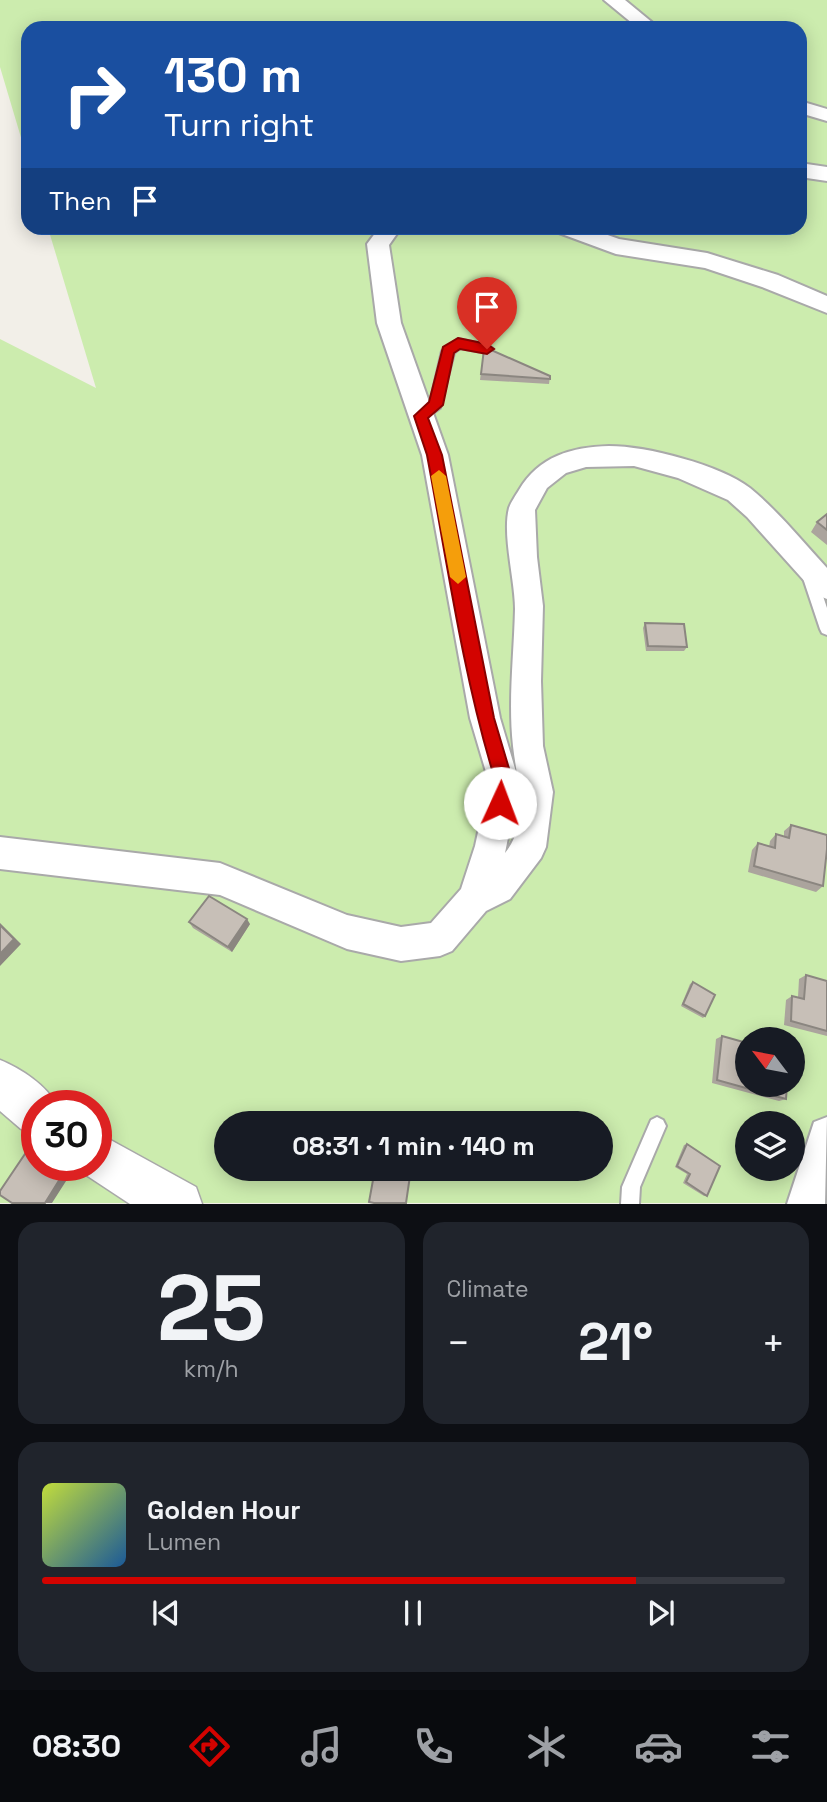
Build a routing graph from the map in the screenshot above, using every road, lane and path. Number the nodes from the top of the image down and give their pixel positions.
1 (613, 0) edge
2 (641, 21) edge
3 (807, 109) edge
4 (827, 116) edge
5 (807, 171) edge
6 (827, 174) edge
7 (385, 235) edge
8 (586, 235) edge
9 (634, 235) edge
10 (646, 252) junction
11 (827, 305) edge
12 (487, 349) edge
13 (421, 416) junction
14 (806, 564) junction
15 (827, 587) edge
16 (827, 629) edge
17 (0, 853) edge
18 (474, 899) junction
19 (0, 1082) edge
20 (21, 1100) edge
21 (657, 1126) dead end
22 (827, 1135) edge
23 (112, 1165) edge
24 (179, 1203) edge
25 (630, 1203) edge
26 (806, 1203) edge

1 - 2 street
3 - 4 street
5 - 6 street
7 - 13 street
8 - 10 street
9 - 10 street
10 - 11 street
12 - 13 lane
13 - 18 street
14 - 15 street
14 - 16 lane
14 - 18 street
17 - 18 street
19 - 20 street
21 - 25 lane
22 - 26 street
23 - 24 street

